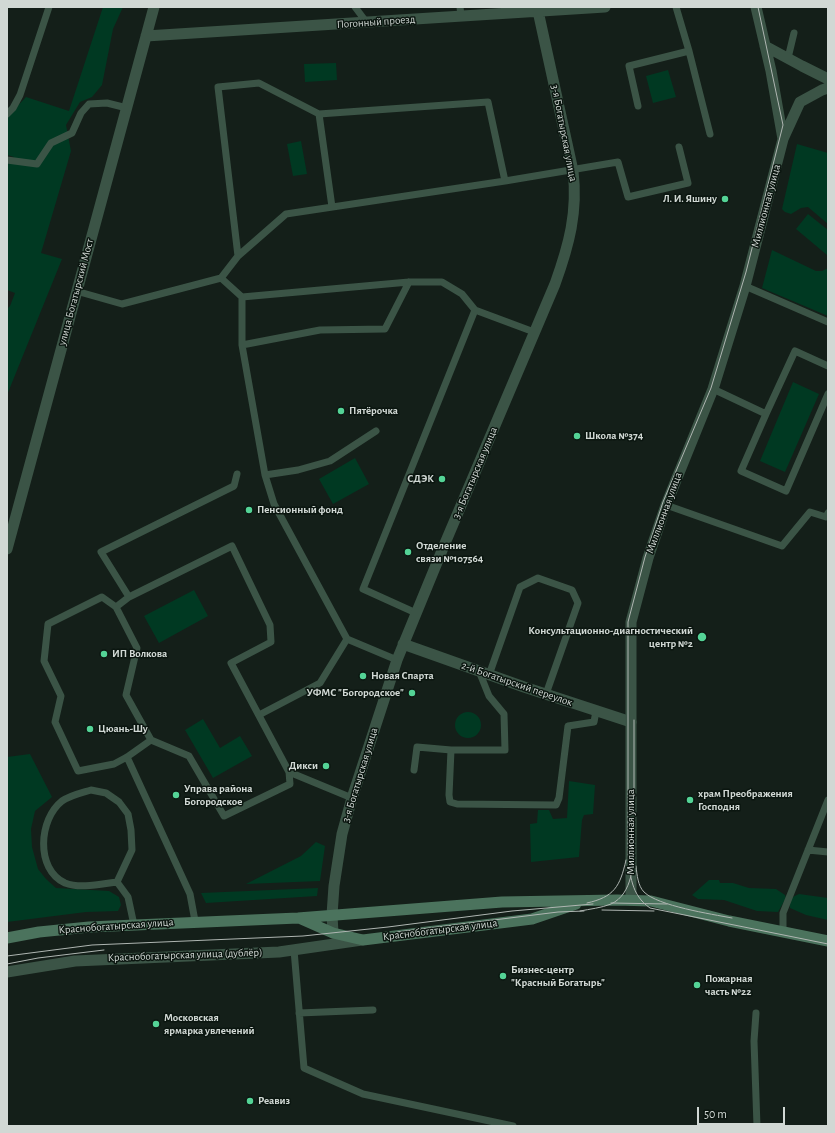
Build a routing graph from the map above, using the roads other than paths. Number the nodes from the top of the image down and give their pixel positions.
1 (49, 7) edge
2 (154, 7) edge
3 (355, 7) edge
4 (605, 7) edge
5 (676, 7) edge
6 (756, 7) edge
7 (538, 11) junction
8 (461, 12) edge
9 (367, 23) junction
10 (794, 33) dead end
11 (146, 36) junction
12 (765, 46) junction
13 (689, 51) junction
14 (788, 58) junction
15 (828, 79) edge
16 (828, 88) edge
17 (638, 106) dead end
18 (126, 108) junction
19 (7, 114) edge
20 (319, 114) junction
21 (710, 134) dead end
22 (783, 139) junction
23 (679, 147) dead end
24 (7, 160) edge
25 (573, 171) junction
26 (505, 182) junction
27 (332, 207) junction
28 (238, 256) junction
29 (221, 278) junction
30 (409, 282) junction
31 (745, 286) junction
32 (76, 291) junction
33 (242, 297) junction
34 (475, 310) junction
35 (828, 322) edge
36 (534, 332) junction
37 (242, 345) junction
38 (828, 366) edge
39 (713, 389) junction
40 (828, 394) edge
41 (766, 414) junction
42 (376, 430) dead end
43 (237, 474) dead end
44 (265, 475) junction
45 (666, 505) junction
46 (828, 513) edge
47 (7, 549) edge
48 (129, 597) junction
49 (116, 607) junction
50 (416, 613) junction
51 (346, 639) junction
52 (403, 644) junction
53 (397, 660) junction
54 (484, 673) junction
55 (546, 694) junction
56 (596, 711) junction
57 (259, 715) junction
58 (631, 722) junction
59 (150, 740) junction
60 (451, 750) junction
61 (127, 757) junction
62 (414, 770) dead end
63 (288, 772) junction
64 (352, 798) junction
65 (828, 800) edge
66 (808, 850) junction
67 (828, 852) edge
68 (117, 882) junction
69 (631, 900) junction
70 (582, 901) junction
71 (332, 915) junction
72 (298, 918) junction
73 (195, 922) junction
74 (134, 925) junction
75 (783, 932) junction
76 (333, 933) junction
77 (7, 938) edge
78 (363, 940) junction
79 (828, 941) edge
80 (294, 950) junction
81 (7, 972) edge
82 (373, 1010) dead end
83 (299, 1013) junction
84 (756, 1013) dead end
85 (513, 1126) edge
86 (757, 1126) edge

1 - 19 lane
2 - 11 street, улица Богатырский Мост
3 - 9 lane
4 - 7 street, Погонный проезд
5 - 13 lane
6 - 12 street, Миллионная улица
7 - 8 street, Погонный проезд
7 - 25 street, 3-я Богатырская улица
8 - 9 street, Погонный проезд
9 - 11 street, Погонный проезд
10 - 14 lane
11 - 18 street, улица Богатырский Мост
12 - 14 street
12 - 22 street, Миллионная улица
13 - 17 lane
13 - 21 lane
14 - 15 street
16 - 22 street, Миллионная улица
18 - 24 lane
18 - 32 street, улица Богатырский Мост
20 - 26 lane
20 - 27 lane
20 - 28 lane
22 - 31 street, Миллионная улица
23 - 25 lane
25 - 26 lane
25 - 36 street, 3-я Богатырская улица
26 - 27 lane
27 - 28 lane
28 - 29 lane
29 - 32 lane
29 - 33 lane
30 - 33 lane
30 - 34 lane
30 - 37 lane
31 - 35 lane
31 - 39 street, Миллионная улица
32 - 47 street, улица Богатырский Мост
33 - 37 lane
34 - 36 lane
34 - 50 lane
36 - 50 street, 3-я Богатырская улица
37 - 44 lane
38 - 41 lane
39 - 41 lane
39 - 45 street, Миллионная улица
40 - 41 lane
42 - 44 lane
43 - 48 lane
44 - 51 lane
45 - 46 lane
45 - 58 street, Миллионная улица
48 - 49 lane
48 - 57 lane
49 - 59 lane
49 - 61 lane
50 - 52 street, 3-я Богатырская улица
51 - 53 lane
51 - 57 lane
52 - 53 street, 3-я Богатырская улица
52 - 54 street, 2-й Богатырский переулок
53 - 64 street, 3-я Богатырская улица
54 - 55 street, 2-й Богатырский переулок
54 - 55 lane
54 - 60 lane
55 - 56 street, 2-й Богатырский переулок
56 - 58 street, 2-й Богатырский переулок
56 - 60 lane
57 - 63 lane
58 - 69 street, Миллионная улица
59 - 61 lane
59 - 63 lane
60 - 62 lane
61 - 73 lane
63 - 64 lane
64 - 71 street, 3-я Богатырская улица
65 - 66 lane
66 - 67 lane
66 - 75 lane
68 - 68 lane
68 - 74 lane
69 - 70 main road, Краснобогатырская улица
69 - 75 main road, Краснобогатырская улица
70 - 71 main road, Краснобогатырская улица
70 - 78 main road, Краснобогатырская улица
71 - 72 main road, Краснобогатырская улица
71 - 76 street, 3-я Богатырская улица
72 - 73 main road, Краснобогатырская улица
72 - 76 main road, Краснобогатырская улица
73 - 74 main road, Краснобогатырская улица
74 - 77 main road, Краснобогатырская улица
75 - 79 main road, Краснобогатырская улица
76 - 78 main road, Краснобогатырская улица
78 - 80 street, Краснобогатырская улица (дублёр)
80 - 81 street, Краснобогатырская улица (дублёр)
80 - 83 lane
82 - 83 lane
83 - 85 lane
84 - 86 lane

